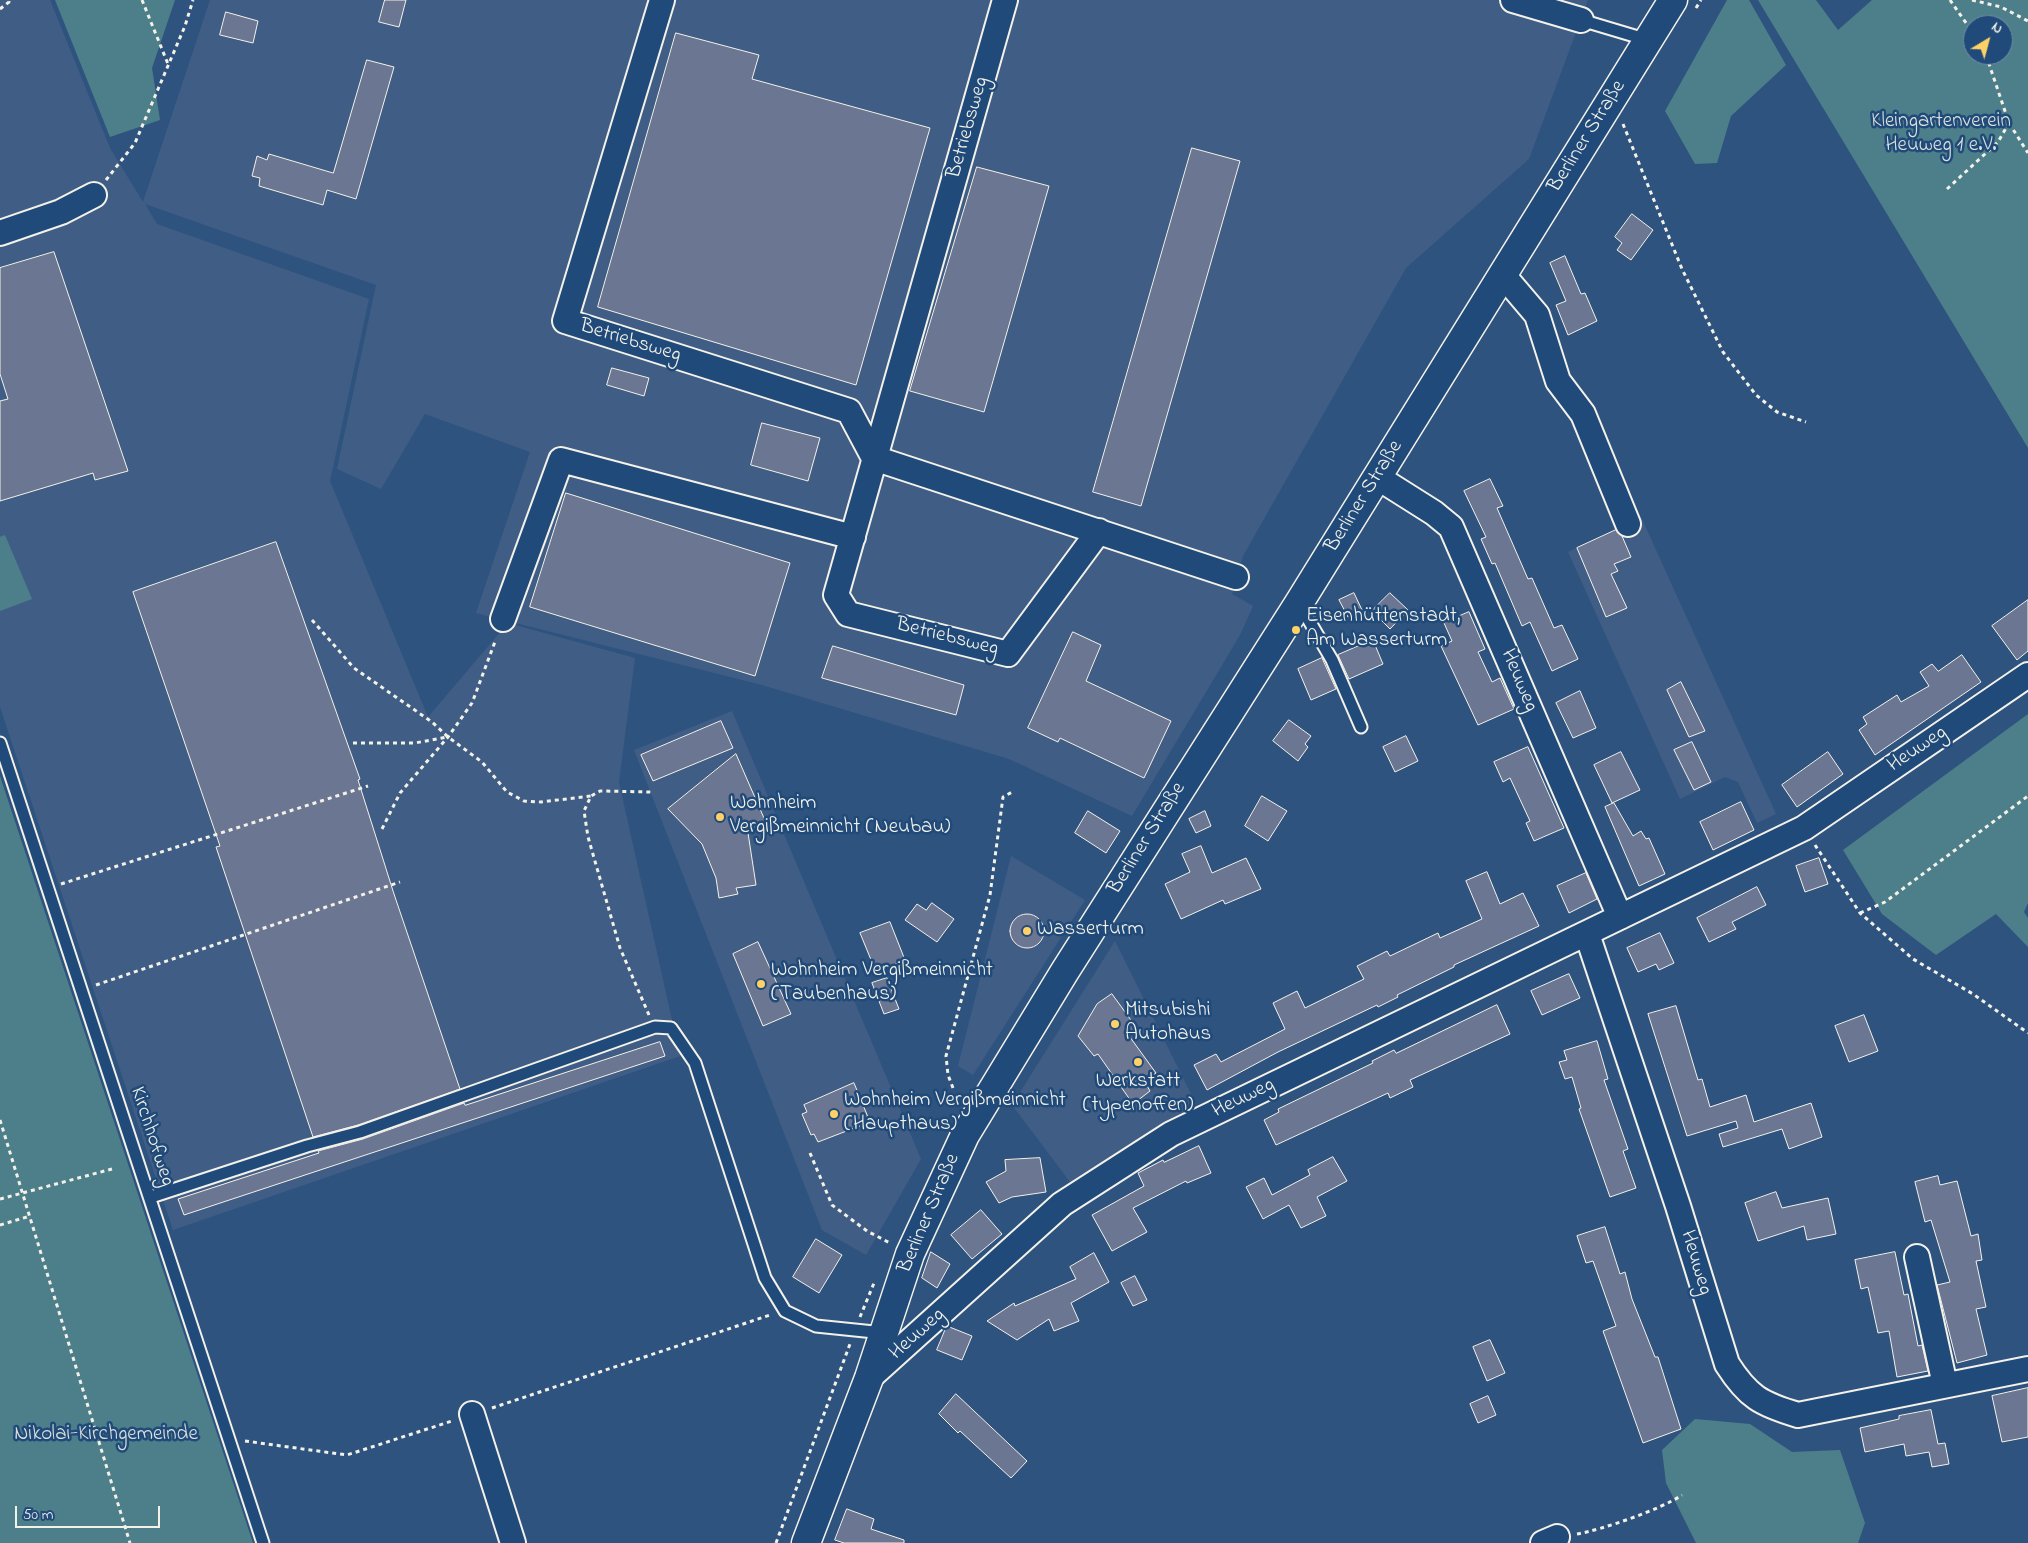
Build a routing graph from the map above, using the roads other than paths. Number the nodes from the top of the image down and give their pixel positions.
1 (662, 0) edge
2 (1005, 0) edge
3 (1513, 0) edge
4 (1673, 0) edge
5 (1581, 20) joint
6 (1648, 40) junction
7 (94, 195) road end
8 (0, 233) edge
9 (1503, 274) junction
10 (874, 458) junction
11 (1377, 477) junction
12 (1628, 524) dead end
13 (1099, 530) junction
14 (852, 537) junction
15 (1236, 577) dead end
16 (1299, 603) junction
17 (503, 619) road end
18 (2028, 675) edge
19 (1361, 727) dead end
20 (0, 743) edge
21 (1620, 917) junction
22 (1587, 934) junction
23 (151, 1198) junction
24 (1917, 1257) dead end
25 (884, 1333) junction
26 (2028, 1369) edge
27 (869, 1378) junction
28 (1944, 1385) junction
29 (472, 1414) road end
30 (263, 1543) edge
31 (513, 1543) edge
32 (806, 1543) edge

1 - 10 street, Betriebsweg
2 - 10 street, Betriebsweg
3 - 5 street
4 - 6 main road, Berliner Straße
5 - 6 lane
6 - 9 main road, Berliner Straße
7 - 8 street
9 - 11 main road, Berliner Straße
9 - 12 street
10 - 13 street
10 - 14 street, Betriebsweg
11 - 16 main road, Berliner Straße
11 - 21 street, Heuweg
13 - 14 street, Betriebsweg
13 - 15 street
14 - 17 street
16 - 19 lane
16 - 25 main road, Berliner Straße
18 - 21 street, Heuweg
20 - 23 lane, Kirchhofweg
21 - 22 street, Heuweg
22 - 27 street, Heuweg
22 - 28 street, Heuweg
23 - 25 lane
23 - 30 lane, Kirchhofweg
24 - 28 street
25 - 27 main road, Berliner Straße
26 - 28 street, Heuweg
27 - 32 main road, Berliner Straße
29 - 31 street

